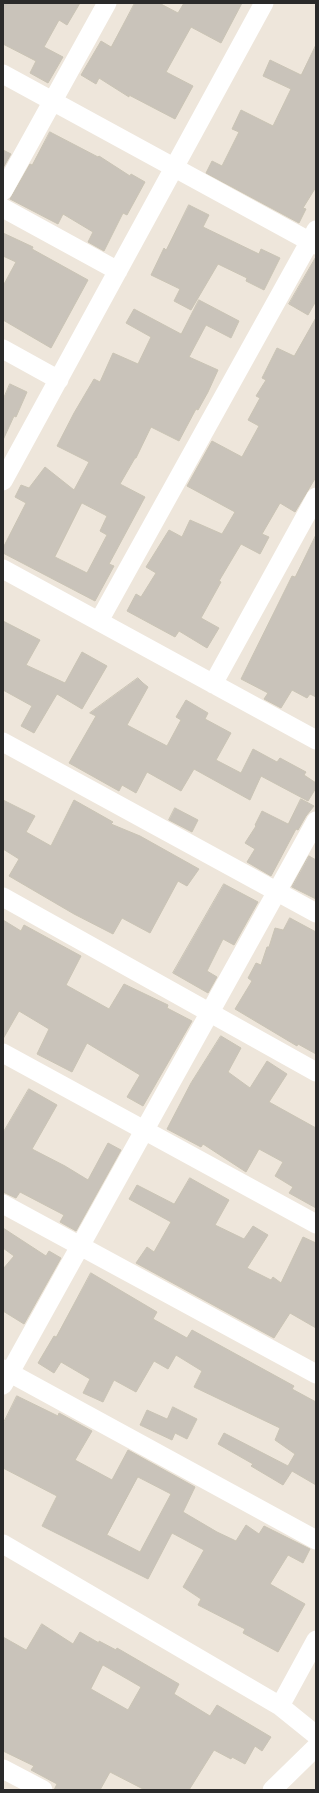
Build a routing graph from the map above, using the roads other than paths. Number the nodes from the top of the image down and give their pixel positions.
1 (108, 3) edge
2 (264, 3) edge
3 (3, 74) edge
4 (53, 101) junction
5 (174, 168) junction
6 (3, 192) edge
7 (3, 208) edge
8 (314, 239) edge
9 (118, 271) junction
10 (3, 349) edge
11 (59, 380) junction
12 (3, 481) edge
13 (316, 497) edge
14 (3, 568) edge
15 (99, 621) junction
16 (213, 684) junction
17 (316, 740) edge
18 (3, 742) edge
19 (316, 821) edge
20 (277, 892) junction
21 (3, 897) edge
22 (316, 913) edge
23 (209, 1012) junction
24 (3, 1053) edge
25 (316, 1072) edge
26 (144, 1130) junction
27 (3, 1204) edge
28 (316, 1224) edge
29 (80, 1246) junction
30 (316, 1374) edge
31 (5, 1375) edge
32 (316, 1540) edge
33 (3, 1544) edge
34 (316, 1640) edge
35 (280, 1706) junction
36 (316, 1735) edge
37 (316, 1747) edge
38 (3, 1769) edge
39 (43, 1790) edge
40 (272, 1790) edge

1 - 4 street
2 - 5 street
3 - 4 street
4 - 5 street
4 - 6 street
5 - 8 street
5 - 9 street
7 - 9 street
8 - 15 street
9 - 11 street
10 - 11 street
11 - 12 street
13 - 16 street
14 - 15 street
15 - 16 street
16 - 17 street
18 - 20 street
19 - 20 street
20 - 22 street
20 - 23 street
21 - 23 street
23 - 25 street
23 - 26 street
24 - 26 street
26 - 28 street
26 - 29 street
27 - 29 street
29 - 30 street
29 - 31 street
31 - 32 street
33 - 35 street
34 - 35 street
35 - 36 street
37 - 40 street
38 - 39 street

